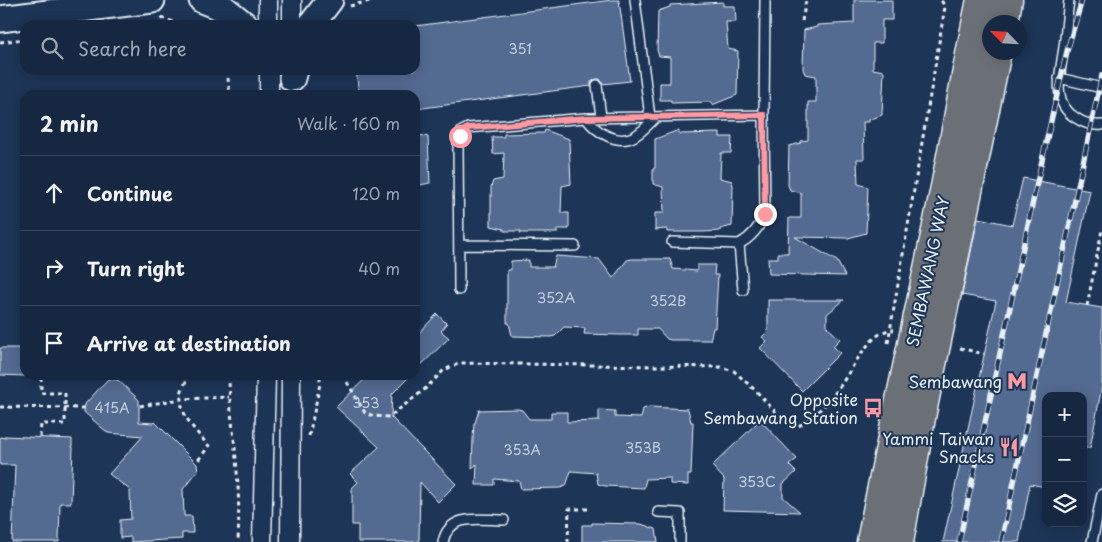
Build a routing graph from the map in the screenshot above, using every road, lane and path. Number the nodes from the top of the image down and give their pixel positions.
1 (152, 0) edge
2 (202, 0) edge
3 (268, 0) edge
4 (292, 0) edge
5 (330, 0) edge
6 (635, 0) edge
7 (765, 0) edge
8 (806, 0) edge
9 (941, 0) edge
10 (960, 0) edge
11 (981, 0) edge
12 (1008, 0) edge
13 (1069, 0) edge
14 (1005, 15) edge
15 (0, 19) edge
16 (239, 20) edge
17 (268, 20) edge
18 (292, 20) edge
19 (315, 20) edge
20 (802, 21) dead end
21 (20, 40) edge
22 (0, 42) edge
23 (969, 53) junction
24 (995, 60) edge
25 (228, 75) edge
26 (287, 77) edge
27 (1059, 78) junction
28 (597, 85) dead end
29 (1102, 88) edge
30 (229, 90) edge
31 (274, 90) edge
32 (764, 115) junction
33 (653, 117) junction
34 (586, 118) junction
35 (601, 118) junction
36 (1102, 125) edge
37 (1102, 230) edge
38 (672, 242) dead end
39 (739, 244) junction
40 (459, 245) junction
41 (576, 246) dead end
42 (459, 290) dead end
43 (742, 290) dead end
44 (1087, 306) dead end
45 (890, 330) junction
46 (901, 331) dead end
47 (960, 348) dead end
48 (886, 349) dead end
49 (984, 354) dead end
50 (41, 380) edge
51 (186, 380) edge
52 (229, 380) edge
53 (266, 380) edge
54 (291, 380) edge
55 (346, 380) edge
56 (229, 397) junction
57 (180, 399) junction
58 (140, 406) dead end
59 (0, 407) edge
60 (65, 408) junction
61 (84, 408) dead end
62 (40, 437) dead end
63 (196, 463) dead end
64 (1102, 494) edge
65 (589, 509) dead end
66 (658, 512) dead end
67 (504, 520) dead end
68 (238, 542) edge
69 (262, 542) edge
70 (290, 542) edge
71 (443, 542) edge
72 (568, 542) edge
73 (680, 542) edge
74 (871, 542) edge
75 (899, 542) edge
76 (1092, 542) edge

1 - 15 main road
2 - 16 main road
3 - 17 street
4 - 18 street
5 - 19 main road
6 - 33 lane
7 - 32 lane
8 - 20 path
9 - 45 path
10 - 23 main road
11 - 23 main road, SEMBAWANG WAY
12 - 14 main road
13 - 27 lane
21 - 22 path
23 - 74 main road, SEMBAWANG WAY
24 - 75 main road, SEMBAWANG WAY
25 - 30 path
26 - 31 street
27 - 29 lane
27 - 36 lane
28 - 35 lane
32 - 33 lane
32 - 39 lane
33 - 34 lane
33 - 35 lane
34 - 35 lane
34 - 40 lane
37 - 44 path
38 - 39 lane
39 - 43 lane
40 - 41 lane
40 - 42 lane
45 - 46 path
45 - 48 path
45 - 55 path
47 - 49 path
50 - 60 path
51 - 57 path
52 - 56 path
53 - 69 street
54 - 70 street
56 - 57 path
56 - 68 path
57 - 58 path
57 - 63 path
59 - 60 path
60 - 61 path
60 - 62 path
64 - 76 lane
65 - 72 path
66 - 73 lane
67 - 71 lane

